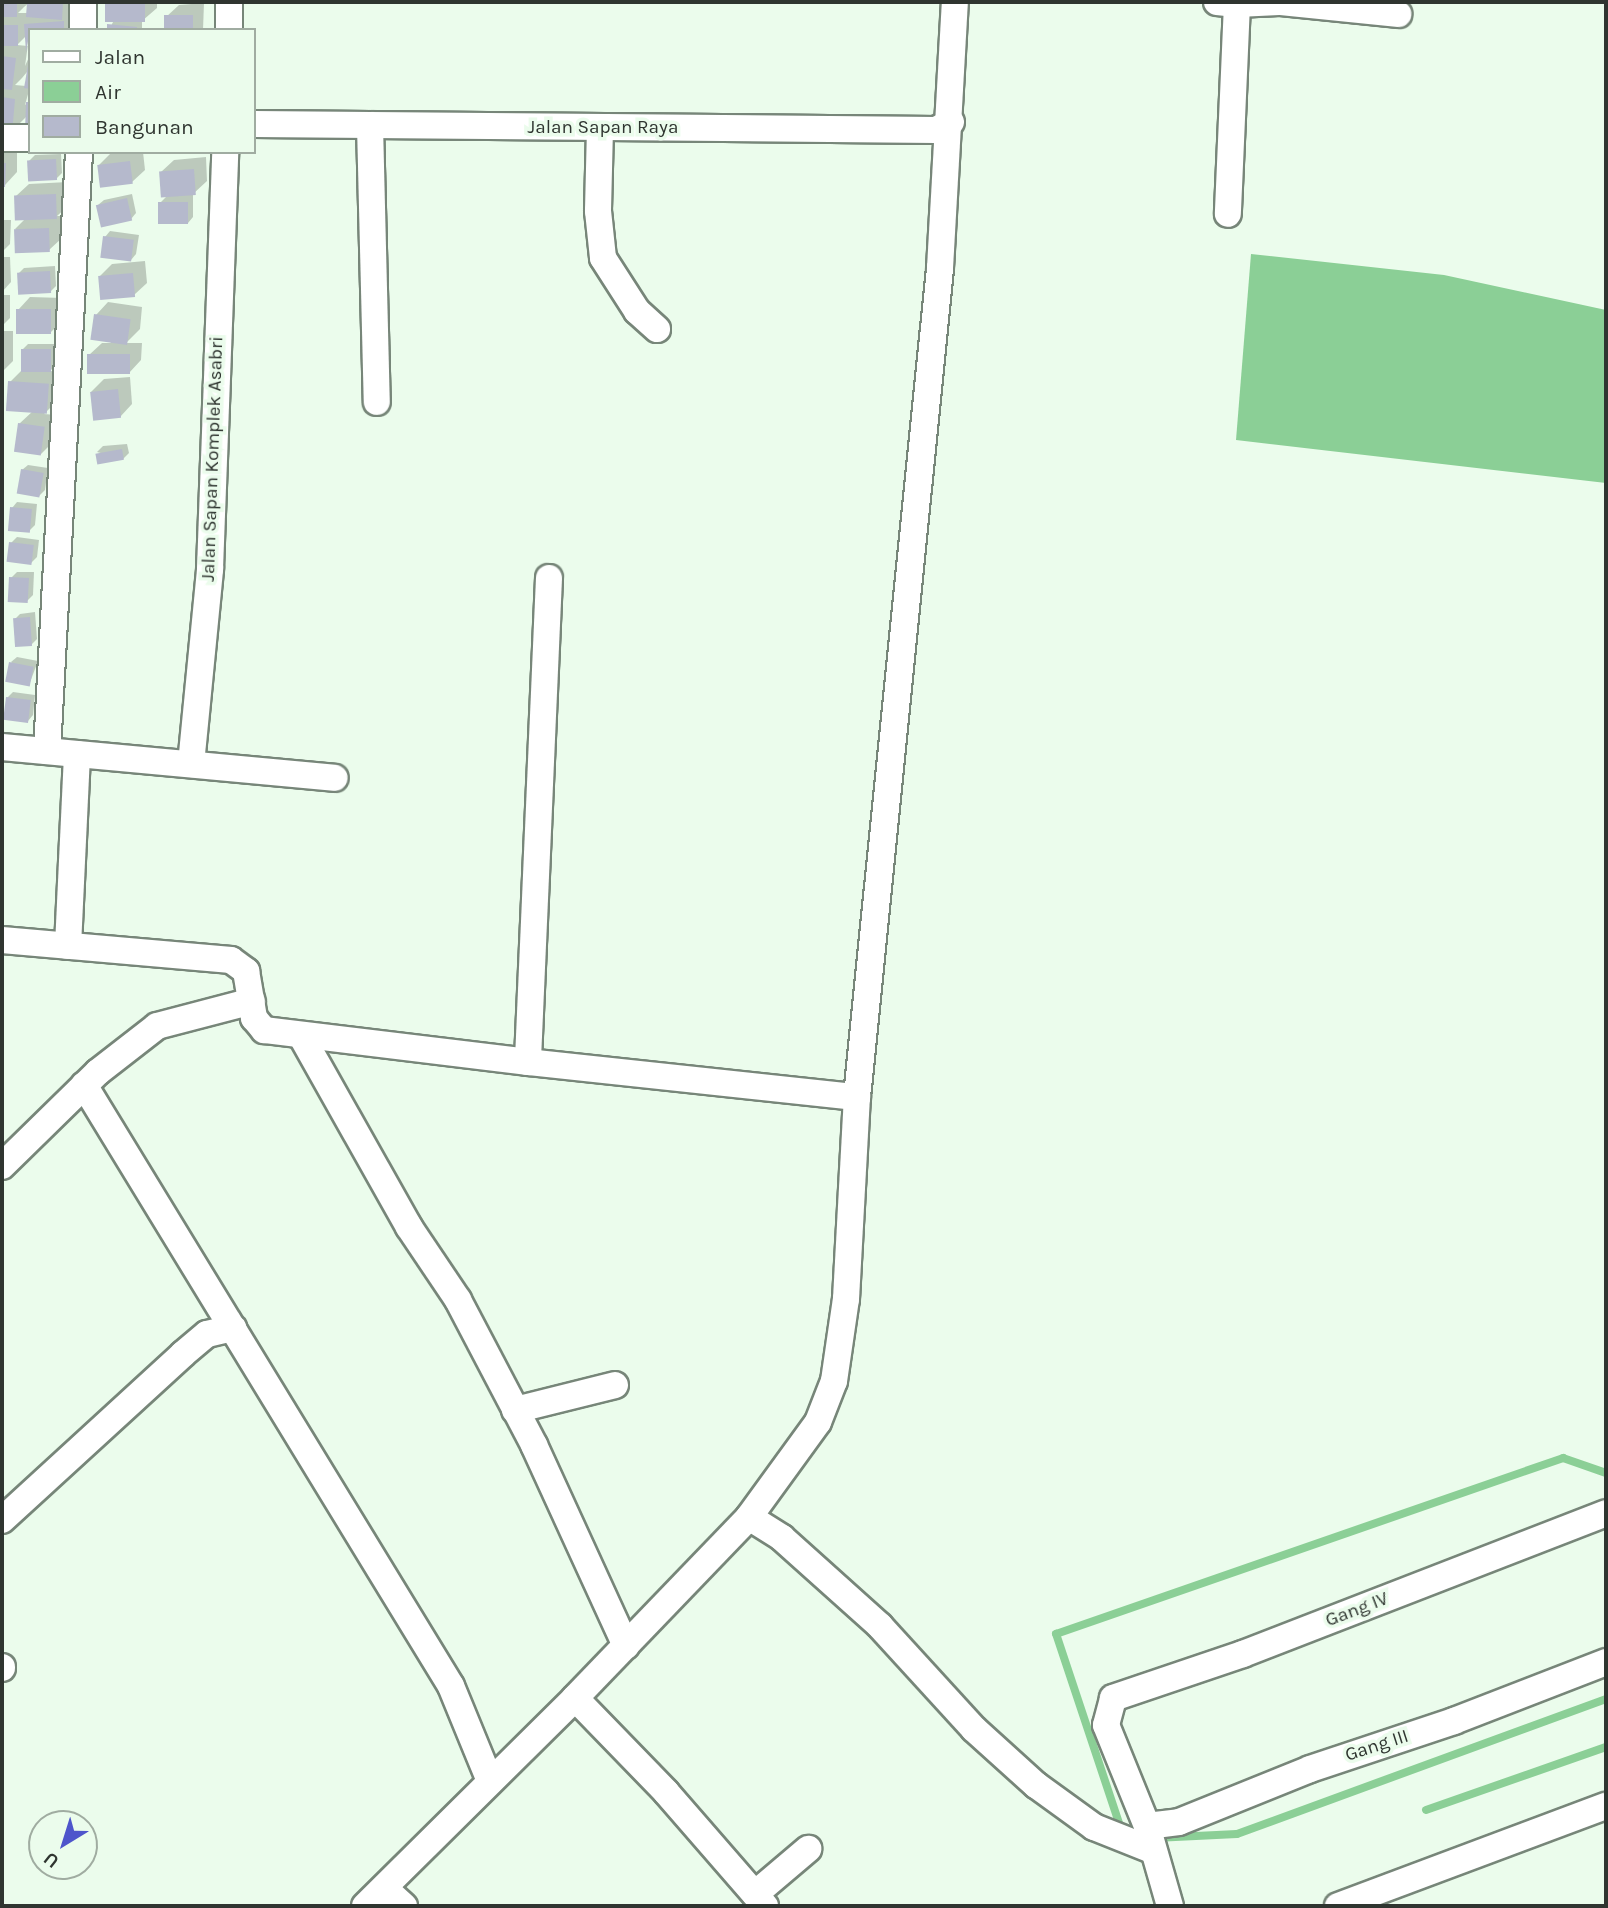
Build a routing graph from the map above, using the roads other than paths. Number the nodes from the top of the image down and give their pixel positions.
1 (83, 2) edge
2 (229, 2) edge
3 (955, 2) edge
4 (1227, 3) edge
5 (1398, 14) dead end
6 (83, 28) edge
7 (229, 28) edge
8 (951, 122) junction
9 (256, 124) edge
10 (370, 125) junction
11 (600, 128) junction
12 (2, 138) edge
13 (28, 138) edge
14 (79, 154) edge
15 (225, 154) edge
16 (1228, 214) dead end
17 (657, 329) dead end
18 (377, 402) dead end
19 (549, 578) dead end
20 (2, 747) edge
21 (47, 751) junction
22 (77, 754) junction
23 (191, 764) junction
24 (335, 778) dead end
25 (2, 940) edge
26 (68, 946) junction
27 (252, 1001) junction
28 (302, 1037) junction
29 (528, 1062) junction
30 (84, 1085) junction
31 (858, 1097) junction
32 (2, 1166) edge
33 (233, 1328) junction
34 (615, 1385) dead end
35 (515, 1410) junction
36 (1606, 1513) edge
37 (749, 1517) junction
38 (2, 1520) edge
39 (626, 1646) junction
40 (1606, 1662) edge
41 (575, 1698) junction
42 (490, 1781) junction
43 (1606, 1806) edge
44 (1149, 1838) junction
45 (808, 1849) dead end
46 (384, 1888) junction
47 (760, 1900) edge
48 (365, 1906) edge
49 (404, 1906) edge
50 (1170, 1906) edge
51 (1338, 1906) edge

1 - 6 street
2 - 7 street
3 - 8 street
4 - 5 street
4 - 16 street
8 - 11 street, Jalan Sapan Raya
8 - 31 street
9 - 10 street, Jalan Sapan Raya
10 - 11 street, Jalan Sapan Raya
10 - 18 street
11 - 17 street
12 - 13 street
14 - 21 street
15 - 23 street, Jalan Sapan Komplek Asabri
19 - 29 street
20 - 21 street
21 - 22 street
22 - 23 street
22 - 26 street
23 - 24 street
25 - 26 street
26 - 27 street
27 - 28 street
27 - 30 street
28 - 29 street
28 - 35 street
29 - 31 street
30 - 32 street
30 - 33 street
31 - 37 street
33 - 38 street
33 - 42 street
34 - 35 street
35 - 39 street
36 - 44 street, Gang IV
37 - 39 street
37 - 44 street
39 - 41 street
40 - 44 street, Gang III
41 - 42 street
41 - 47 street
42 - 46 street
43 - 51 street
44 - 50 street
45 - 47 street
46 - 48 street
46 - 49 street

